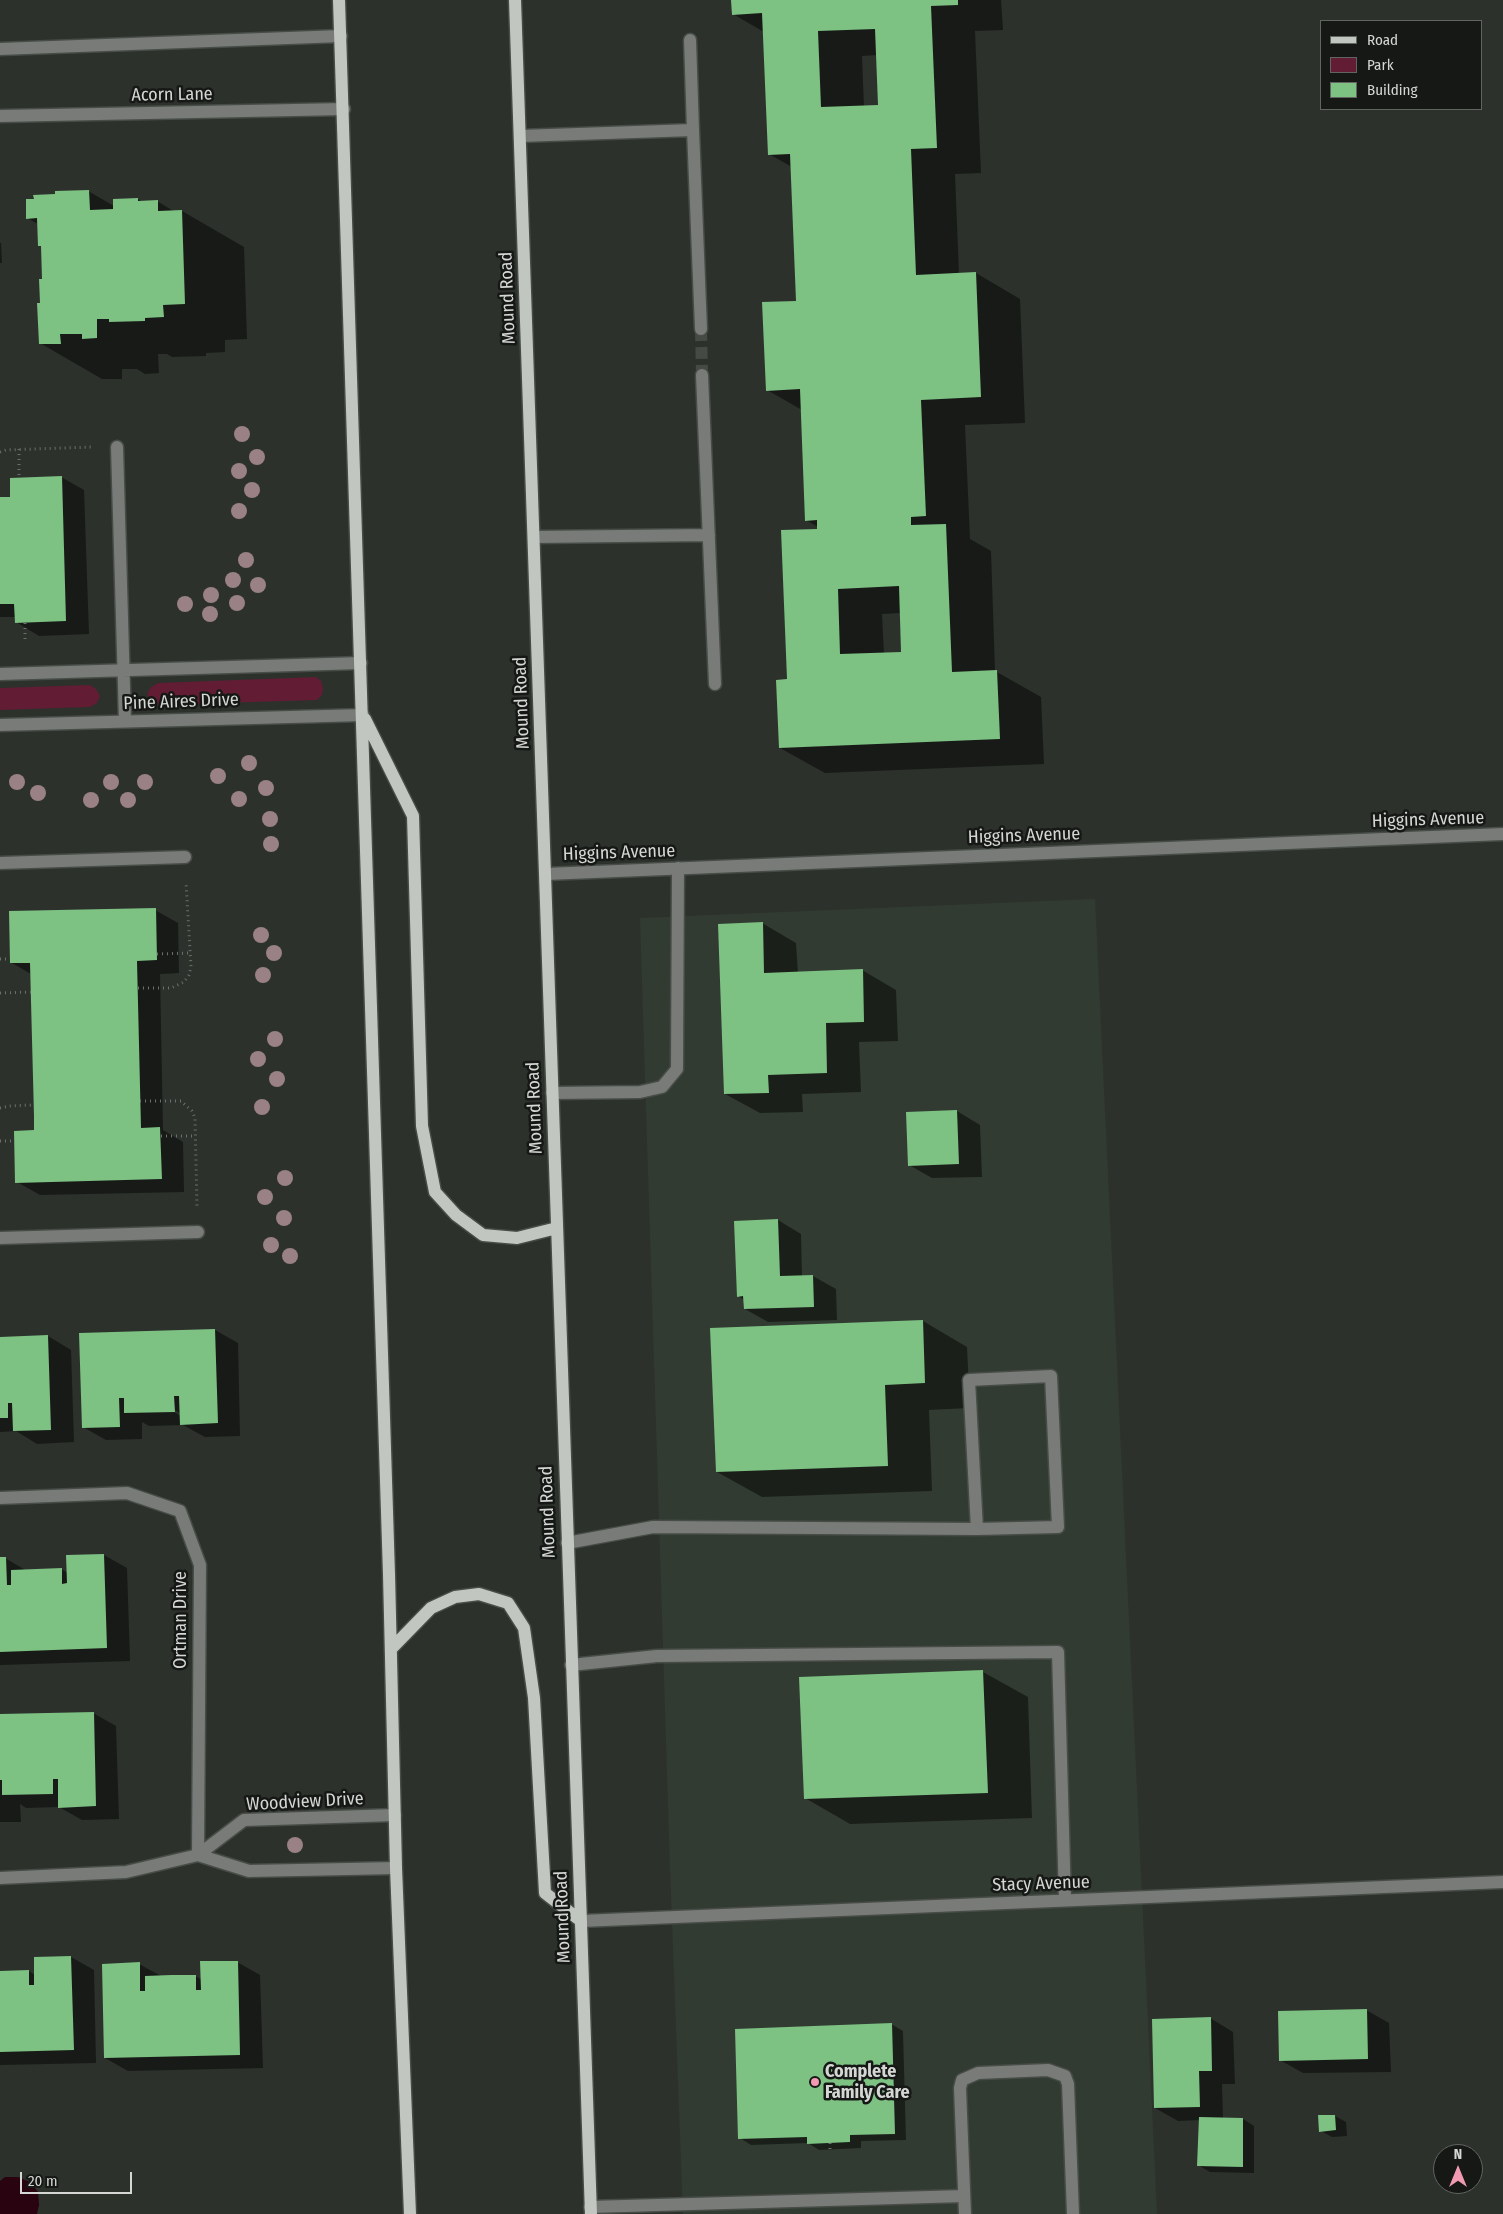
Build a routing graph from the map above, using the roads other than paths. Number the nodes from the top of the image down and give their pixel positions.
1 (339, 0) edge
2 (515, 0) edge
3 (341, 36) junction
4 (690, 40) dead end
5 (0, 49) edge
6 (344, 109) junction
7 (0, 116) edge
8 (693, 130) junction
9 (520, 136) junction
10 (700, 328) tunnel mouth
11 (702, 375) tunnel mouth
12 (117, 447) dead end
13 (709, 535) junction
14 (534, 537) junction
15 (361, 663) junction
16 (124, 670) junction
17 (0, 674) edge
18 (715, 684) dead end
19 (363, 715) junction
20 (125, 722) junction
21 (0, 725) edge
22 (1503, 834) edge
23 (185, 858) dead end
24 (0, 862) edge
25 (678, 868) junction
26 (546, 874) junction
27 (552, 1093) junction
28 (557, 1228) junction
29 (198, 1232) dead end
30 (0, 1238) edge
31 (0, 1498) edge
32 (977, 1529) junction
33 (567, 1543) junction
34 (391, 1649) junction
35 (571, 1665) junction
36 (395, 1815) junction
37 (198, 1855) junction
38 (396, 1868) junction
39 (0, 1878) edge
40 (1503, 1882) edge
41 (1065, 1900) junction
42 (581, 1921) junction
43 (964, 2196) junction
44 (590, 2211) edge
45 (410, 2214) edge
46 (965, 2214) edge
47 (1073, 2214) edge

1 - 3 main road
2 - 9 main road, Mound Road
3 - 5 street
3 - 6 main road
4 - 8 street
6 - 7 street, Acorn Lane
6 - 15 main road
8 - 9 street
8 - 10 street
9 - 14 main road, Mound Road
11 - 13 street
12 - 16 street
13 - 14 street
13 - 18 street
14 - 26 main road, Mound Road
15 - 16 street, Pine Aires Drive
15 - 19 main road
16 - 17 street, Pine Aires Drive
16 - 20 street
19 - 20 street, Pine Aires Drive
19 - 28 main road
19 - 34 main road
20 - 21 street, Pine Aires Drive
22 - 25 street, Higgins Avenue
23 - 24 street
25 - 26 street, Higgins Avenue
25 - 27 street
26 - 27 main road, Mound Road
27 - 28 main road, Mound Road
28 - 33 main road, Mound Road
29 - 30 street
31 - 37 street, Ortman Drive
32 - 32 street
32 - 33 street
33 - 35 main road, Mound Road
34 - 36 main road
34 - 42 main road
35 - 41 street
35 - 42 main road, Mound Road
36 - 37 street, Woodview Drive
36 - 38 main road
37 - 38 street
37 - 39 street, Woodview Drive
38 - 45 main road
40 - 41 street, Stacy Avenue
41 - 42 street, Stacy Avenue
42 - 44 main road, Mound Road
43 - 44 street
43 - 46 street
43 - 47 street

